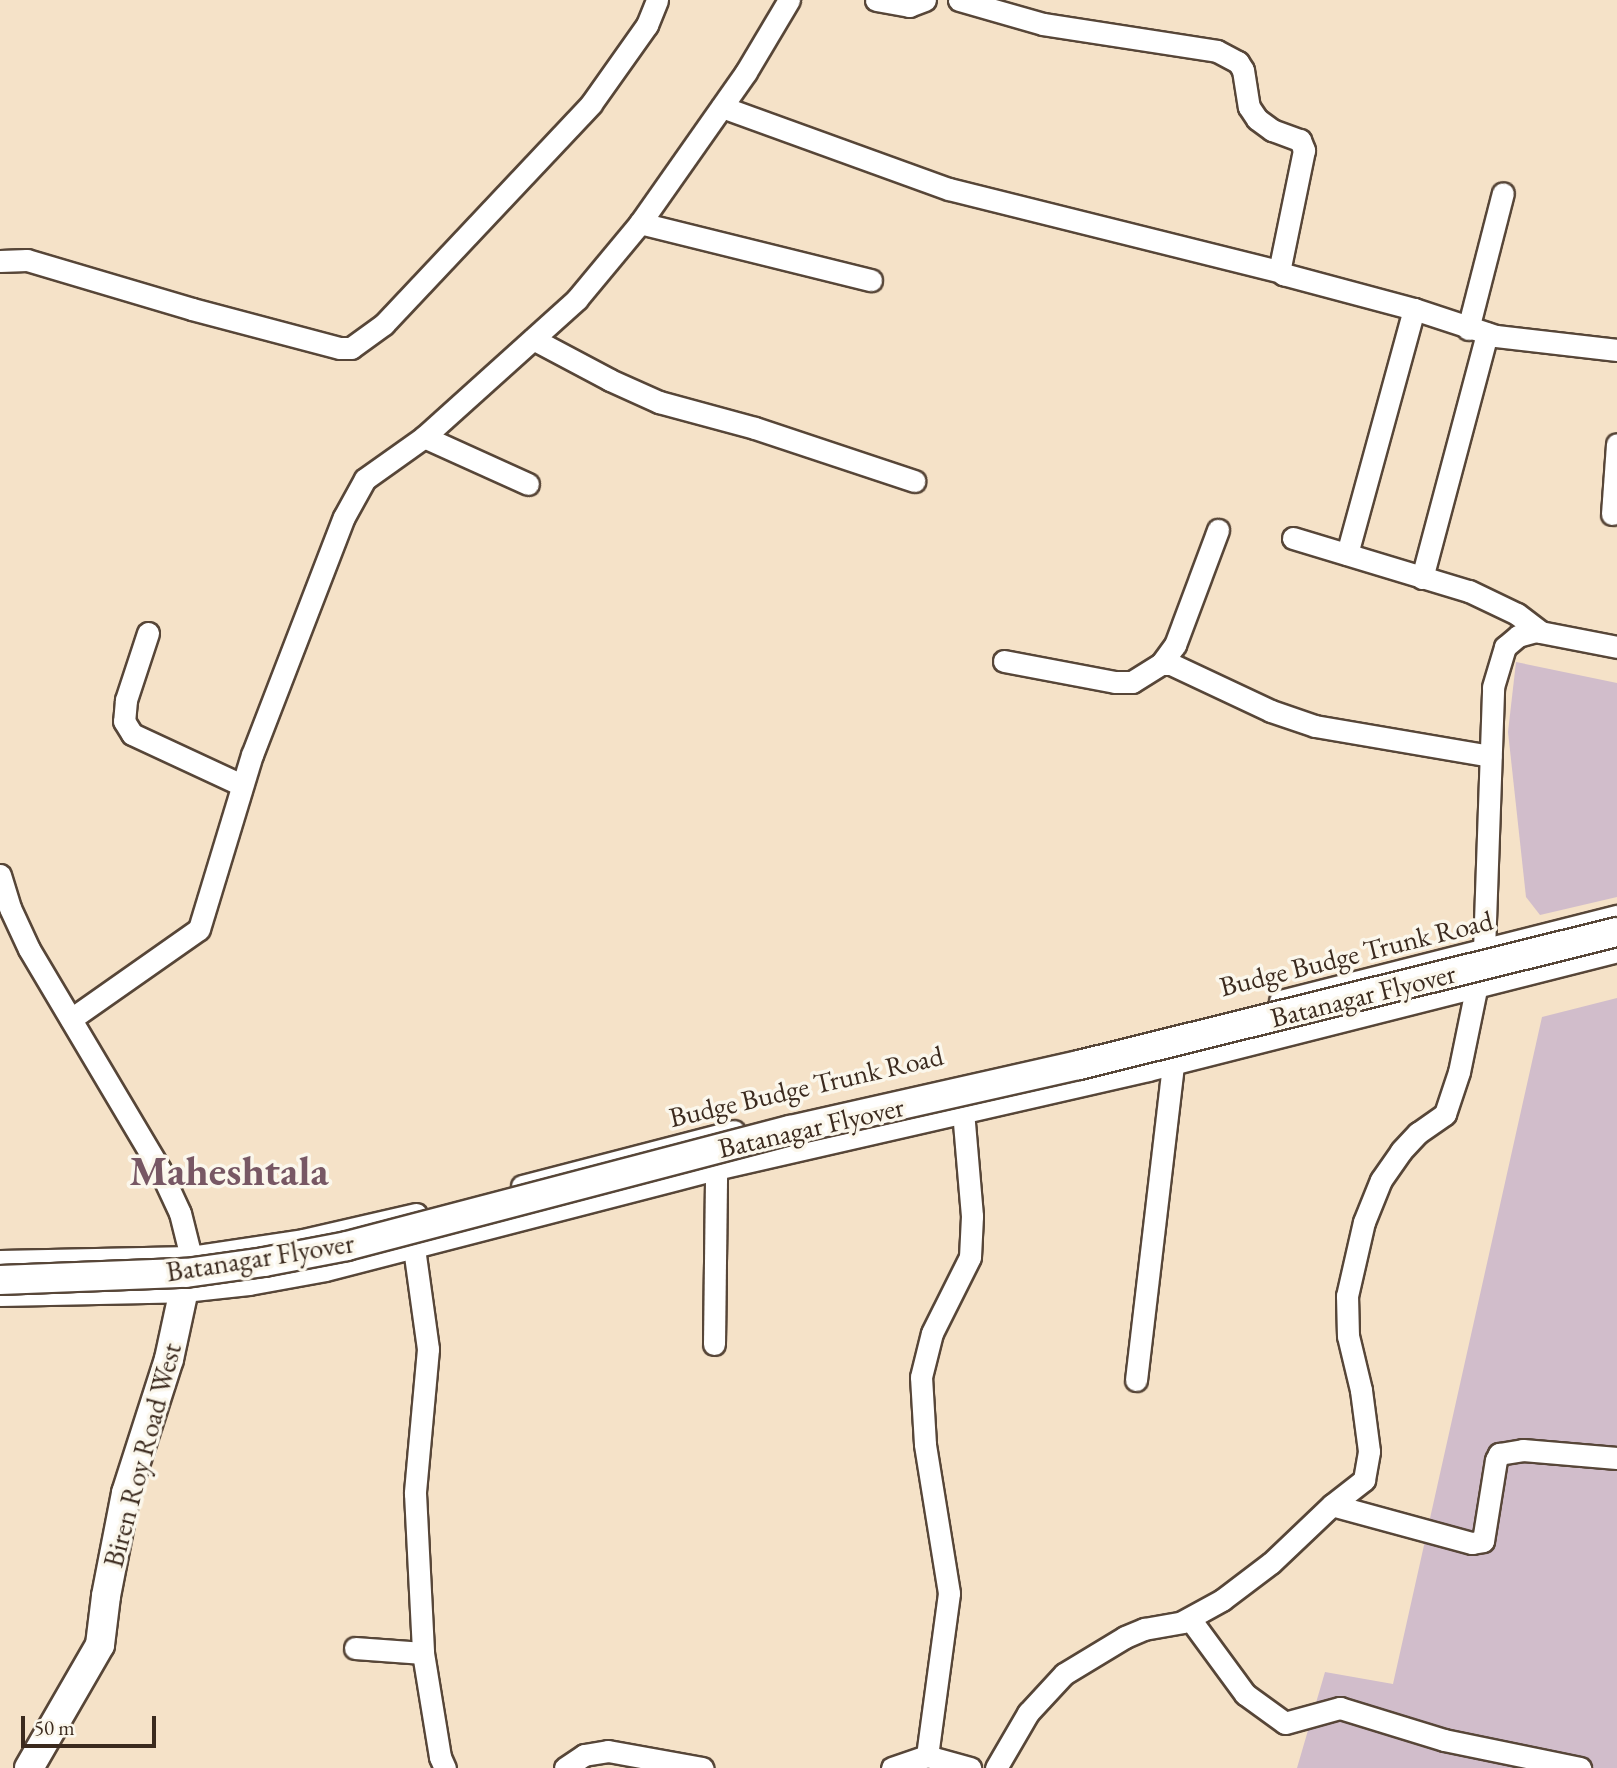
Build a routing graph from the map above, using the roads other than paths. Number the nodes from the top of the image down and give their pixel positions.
1 (657, 0) edge
2 (789, 0) edge
3 (876, 0) edge
4 (925, 0) edge
5 (960, 0) edge
6 (722, 107) junction
7 (1503, 193) dead end
8 (640, 223) junction
9 (0, 261) edge
10 (1280, 272) junction
11 (871, 280) dead end
12 (1414, 309) junction
13 (1477, 331) junction
14 (533, 339) junction
15 (1617, 350) edge
16 (424, 437) junction
17 (1617, 444) edge
18 (914, 481) dead end
19 (527, 484) dead end
20 (1612, 514) dead end
21 (1218, 530) dead end
22 (1293, 538) dead end
23 (1347, 554) junction
24 (1422, 578) junction
25 (1541, 632) junction
26 (148, 633) dead end
27 (1617, 647) edge
28 (1004, 660) dead end
29 (1161, 664) junction
30 (1490, 756) junction
31 (242, 785) junction
32 (0, 875) edge
33 (1617, 916) edge
34 (1617, 932) edge
35 (1484, 950) junction
36 (1617, 951) edge
37 (1478, 986) junction
38 (71, 1019) junction
39 (1173, 1063) junction
40 (963, 1111) junction
41 (716, 1169) junction
42 (414, 1248) junction
43 (191, 1257) junction
44 (0, 1261) edge
45 (0, 1280) edge
46 (184, 1291) junction
47 (0, 1296) edge
48 (713, 1344) dead end
49 (1136, 1380) dead end
50 (1617, 1458) edge
51 (1332, 1505) junction
52 (1190, 1619) junction
53 (355, 1648) dead end
54 (423, 1653) junction
55 (927, 1756) junction
56 (643, 1763) edge
57 (29, 1768) edge
58 (445, 1768) edge
59 (565, 1768) edge
60 (702, 1768) edge
61 (892, 1768) edge
62 (970, 1768) edge
63 (996, 1768) edge
64 (1580, 1768) edge

1 - 9 street
2 - 6 street
3 - 4 street
5 - 10 street
6 - 8 street
6 - 10 street
7 - 13 street
8 - 11 street
8 - 14 street
10 - 12 street
12 - 13 street
12 - 23 street
13 - 15 street
13 - 24 street
14 - 16 street
14 - 18 street
16 - 19 street
16 - 31 street
17 - 20 street
21 - 29 street
22 - 23 street
23 - 24 street
24 - 25 street
25 - 27 street
25 - 30 street
26 - 31 street
28 - 29 street
29 - 30 street
30 - 35 street
31 - 38 street
32 - 38 street
33 - 35 street, Budge Budge Trunk Road
34 - 45 main road, Batanagar Flyover, bridge
35 - 37 street
35 - 43 street, Budge Budge Trunk Road
36 - 37 street
37 - 39 street
37 - 51 street
38 - 43 street
39 - 40 street
39 - 49 street
40 - 41 street
40 - 55 street
41 - 42 street
41 - 48 street
42 - 46 street
42 - 54 street
43 - 44 street, Budge Budge Trunk Road
43 - 46 main road, Biren Roy Road West
46 - 47 street
46 - 57 main road, Biren Roy Road West
50 - 51 street
51 - 52 street
52 - 63 street
52 - 64 street
53 - 54 street
54 - 58 street
55 - 61 street
55 - 62 street
56 - 59 street
56 - 60 street

